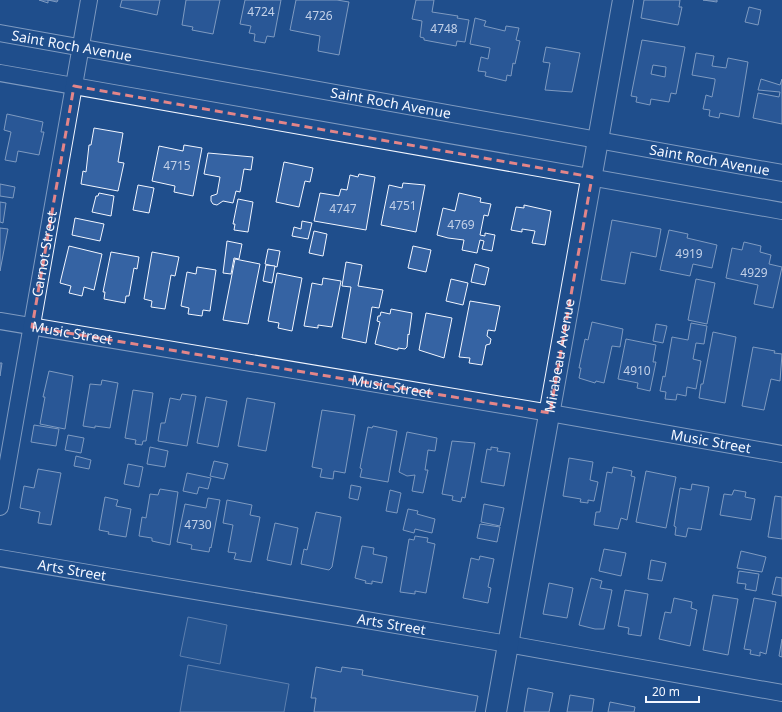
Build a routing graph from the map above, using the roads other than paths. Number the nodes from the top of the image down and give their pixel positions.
1 (89, 0) edge
2 (623, 0) edge
3 (0, 33) edge
4 (81, 47) junction
5 (0, 73) edge
6 (74, 86) junction
7 (598, 140) junction
8 (782, 173) edge
9 (592, 177) junction
10 (782, 211) edge
11 (0, 321) edge
12 (32, 327) junction
13 (550, 413) junction
14 (782, 454) edge
15 (0, 507) edge
16 (0, 558) edge
17 (508, 644) junction
18 (782, 693) edge
19 (496, 712) edge

1 - 4 street, Carnot Street
2 - 7 street, Mirabeau Avenue
3 - 4 street, Saint Roch Avenue
4 - 6 street, Carnot Street
4 - 7 street, Saint Roch Avenue
5 - 6 street
6 - 9 street
6 - 12 street, Carnot Street
7 - 8 street, Saint Roch Avenue
7 - 9 street, Mirabeau Avenue
9 - 10 street
9 - 13 street, Mirabeau Avenue
11 - 12 street, Music Street
12 - 13 street, Music Street
12 - 15 street, Carnot Street
13 - 14 street, Music Street
13 - 17 street, Mirabeau Avenue
16 - 17 street, Arts Street
17 - 18 street, Arts Street
17 - 19 street, Mirabeau Avenue

